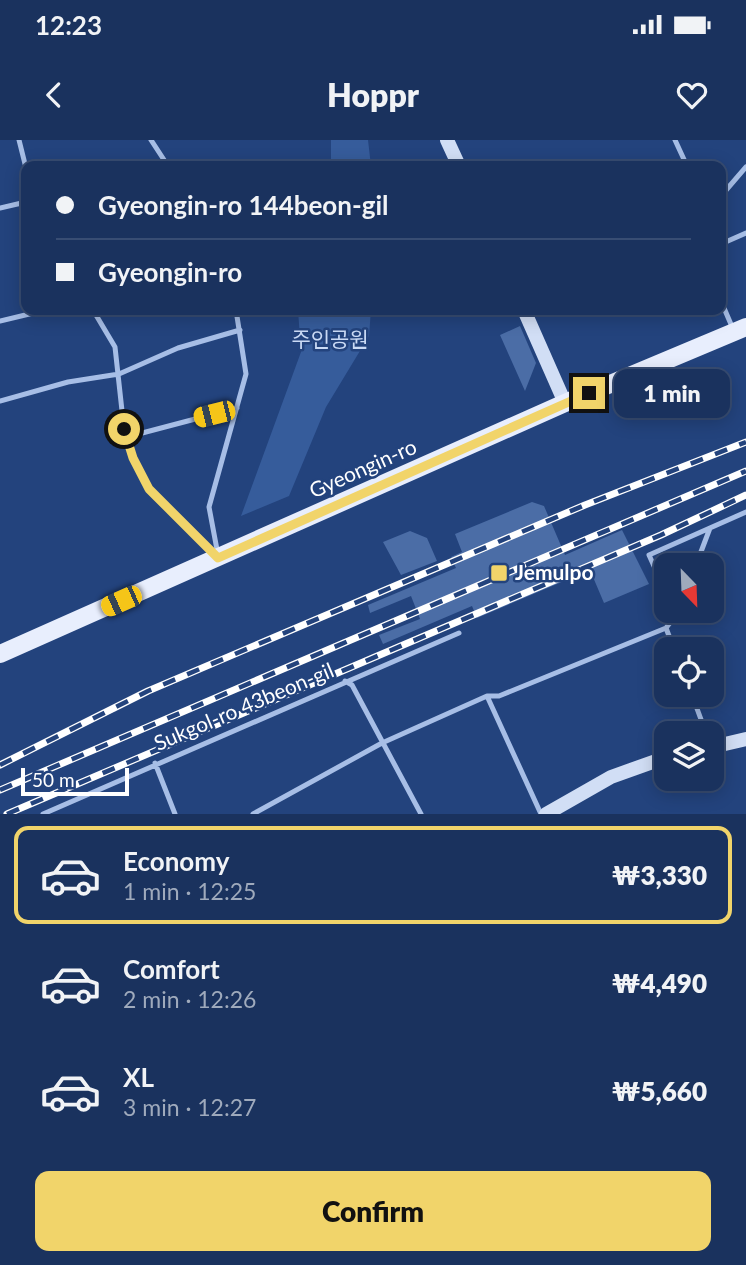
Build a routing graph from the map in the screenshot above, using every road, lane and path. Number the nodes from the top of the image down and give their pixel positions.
1 (19, 140) edge
2 (151, 140) edge
3 (447, 140) edge
4 (675, 140) edge
5 (24, 161) edge
6 (164, 161) edge
7 (457, 161) edge
8 (685, 161) edge
9 (746, 167) edge
10 (726, 189) edge
11 (21, 203) edge
12 (0, 208) edge
13 (746, 233) edge
14 (726, 242) edge
15 (726, 308) edge
16 (25, 315) edge
17 (96, 315) edge
18 (237, 315) edge
19 (526, 315) edge
20 (0, 321) edge
21 (740, 329) edge
22 (240, 330) junction
23 (119, 374) junction
24 (0, 401) edge
25 (565, 403) junction
26 (237, 408) junction
27 (127, 437) junction
28 (746, 512) edge
29 (710, 528) junction
30 (701, 553) edge
31 (218, 558) junction
32 (654, 566) edge
33 (669, 623) edge
34 (666, 628) junction
35 (459, 633) dead end
36 (669, 637) edge
37 (0, 654) edge
38 (345, 681) junction
39 (487, 696) junction
40 (746, 739) edge
41 (382, 743) junction
42 (724, 744) edge
43 (654, 762) edge
44 (155, 763) junction
45 (43, 814) edge
46 (175, 814) edge
47 (253, 814) edge
48 (421, 814) edge
49 (544, 814) edge

1 - 5 lane
2 - 6 lane
3 - 7 main road
4 - 8 lane
9 - 10 lane
11 - 12 lane
13 - 14 lane
15 - 21 lane
16 - 20 lane
17 - 23 lane
18 - 22 lane
19 - 25 main road
21 - 25 main road, Gyeongin-ro
22 - 23 lane
22 - 26 lane
23 - 24 lane
23 - 27 lane
25 - 31 main road, Gyeongin-ro
26 - 27 lane
26 - 31 lane
27 - 31 lane
28 - 29 lane
29 - 30 lane
29 - 32 lane
31 - 37 main road, Gyeongin-ro
33 - 34 lane
34 - 36 lane
34 - 39 lane
35 - 38 lane, Sukgol-ro 43beon-gil
38 - 41 lane
38 - 44 lane, Sukgol-ro 43beon-gil
39 - 41 lane
39 - 49 lane
40 - 42 main road
41 - 47 lane
41 - 48 lane
43 - 49 main road
44 - 45 lane, Sukgol-ro 43beon-gil
44 - 46 lane

